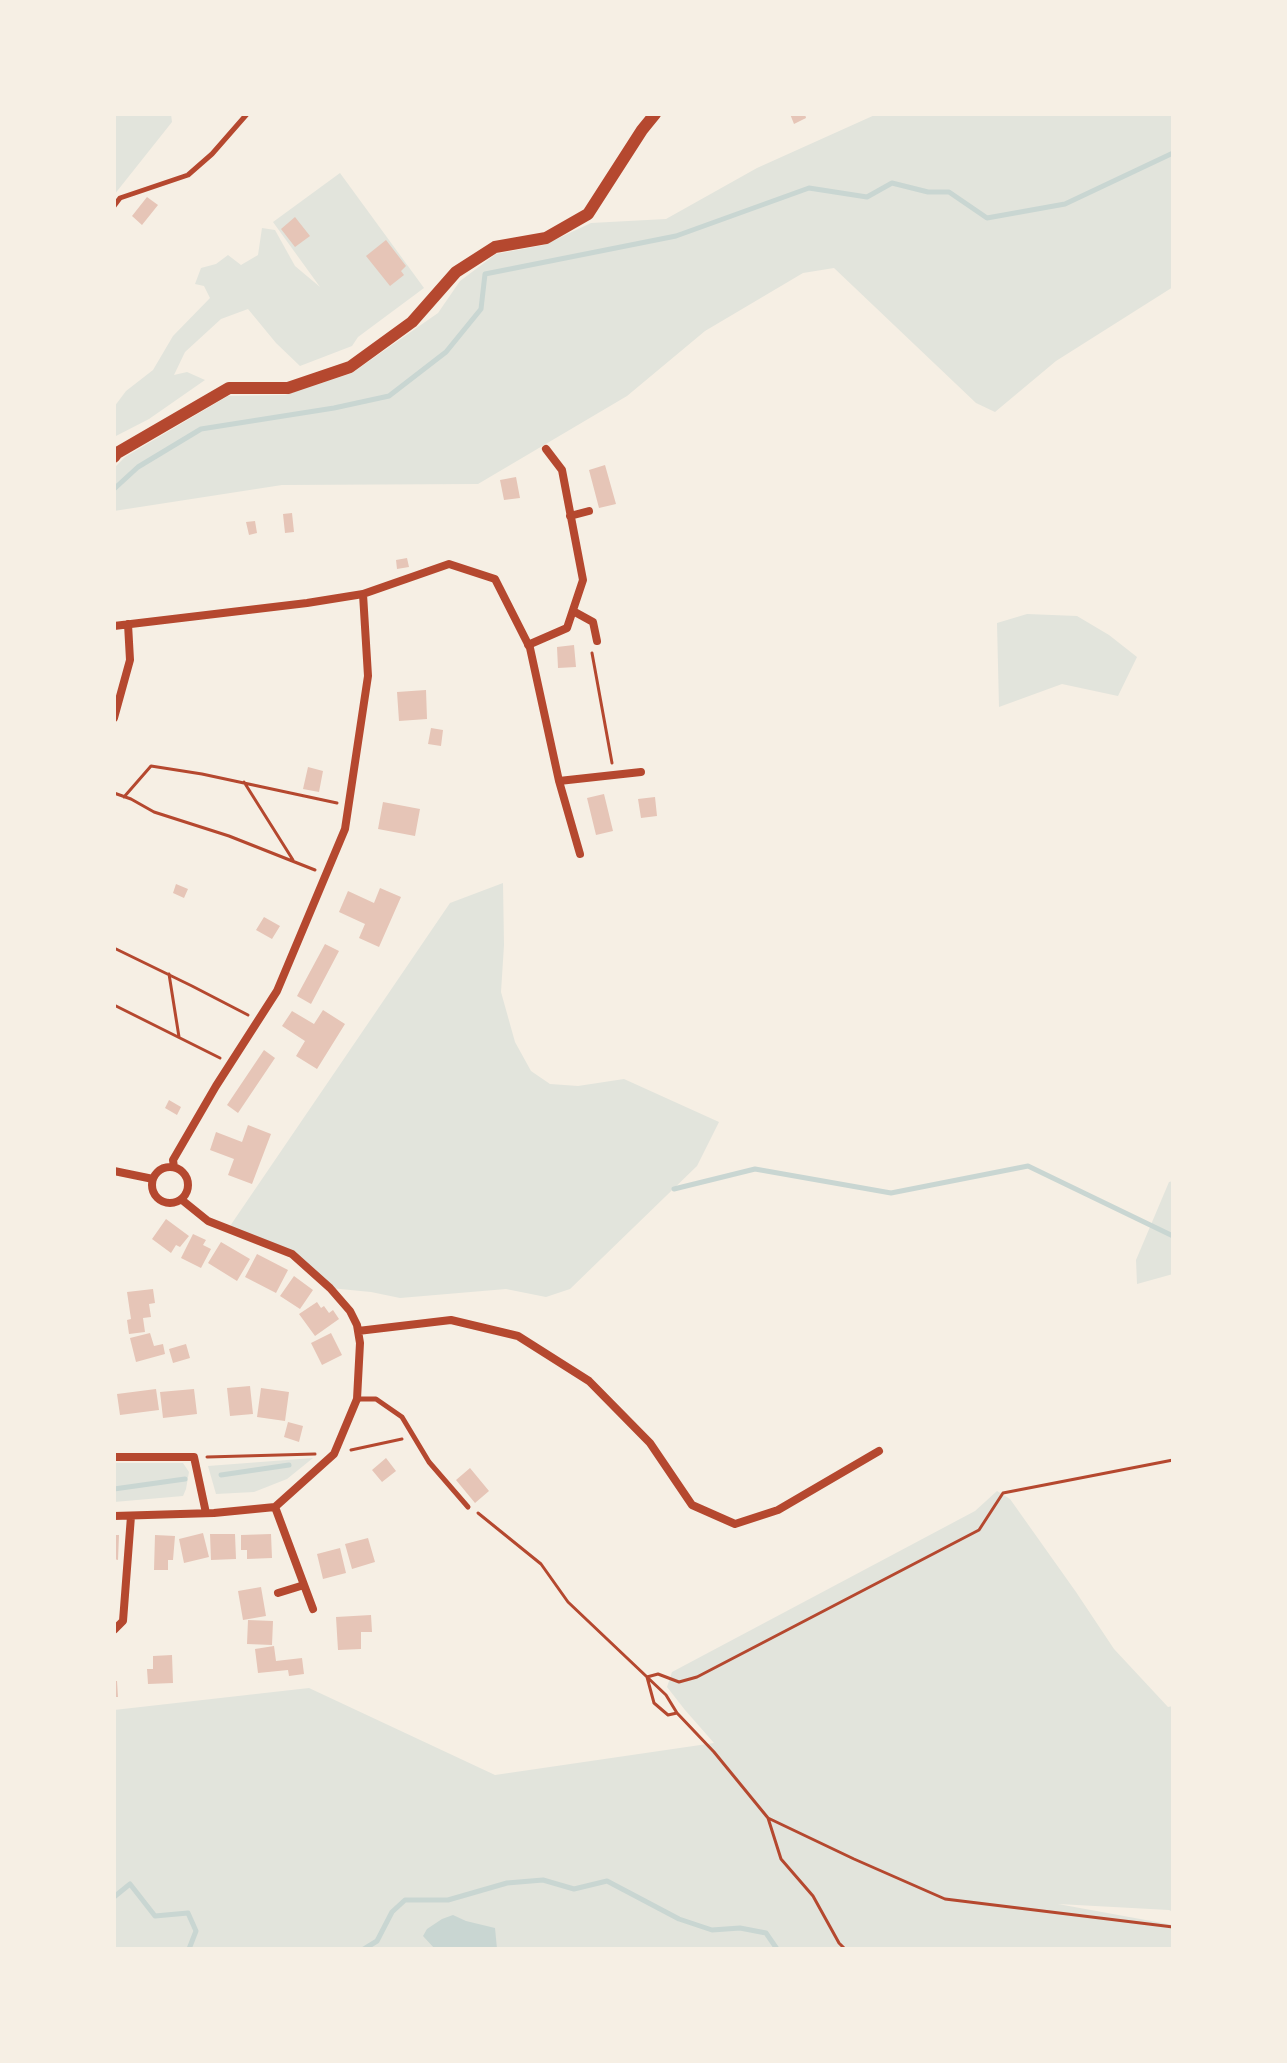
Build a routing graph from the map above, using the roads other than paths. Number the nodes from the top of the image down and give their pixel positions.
1 (247, 114) edge
2 (655, 114) edge
3 (114, 206) edge
4 (546, 449) dead end
5 (114, 457) edge
6 (589, 511) dead end
7 (570, 516) junction
8 (363, 594) junction
9 (573, 611) junction
10 (128, 624) junction
11 (114, 626) edge
12 (597, 641) road end
13 (528, 645) junction
14 (115, 713) edge
15 (641, 772) dead end
16 (559, 781) junction
17 (580, 854) dead end
18 (174, 1167) junction
19 (114, 1171) edge
20 (153, 1179) junction
21 (182, 1200) junction
22 (358, 1331) junction
23 (357, 1399) junction
24 (879, 1451) dead end
25 (114, 1457) edge
26 (275, 1507) junction
27 (468, 1507) road end
28 (206, 1513) junction
29 (114, 1516) edge
30 (131, 1516) junction
31 (304, 1585) junction
32 (278, 1593) dead end
33 (313, 1609) dead end
34 (114, 1630) edge

1 - 3 lane
2 - 5 street
4 - 7 street
6 - 7 street
7 - 9 street
8 - 10 street
8 - 13 street
8 - 18 street
9 - 12 street
9 - 13 street
10 - 11 street
10 - 14 street
13 - 16 street
15 - 16 street
16 - 17 street
18 - 20 street
18 - 21 street
19 - 20 street
20 - 21 street
21 - 22 street
22 - 23 street
22 - 24 street
23 - 26 street
23 - 27 lane
25 - 28 street
26 - 28 street
26 - 31 street
28 - 30 street
29 - 30 street
30 - 34 street
31 - 32 street
31 - 33 street

